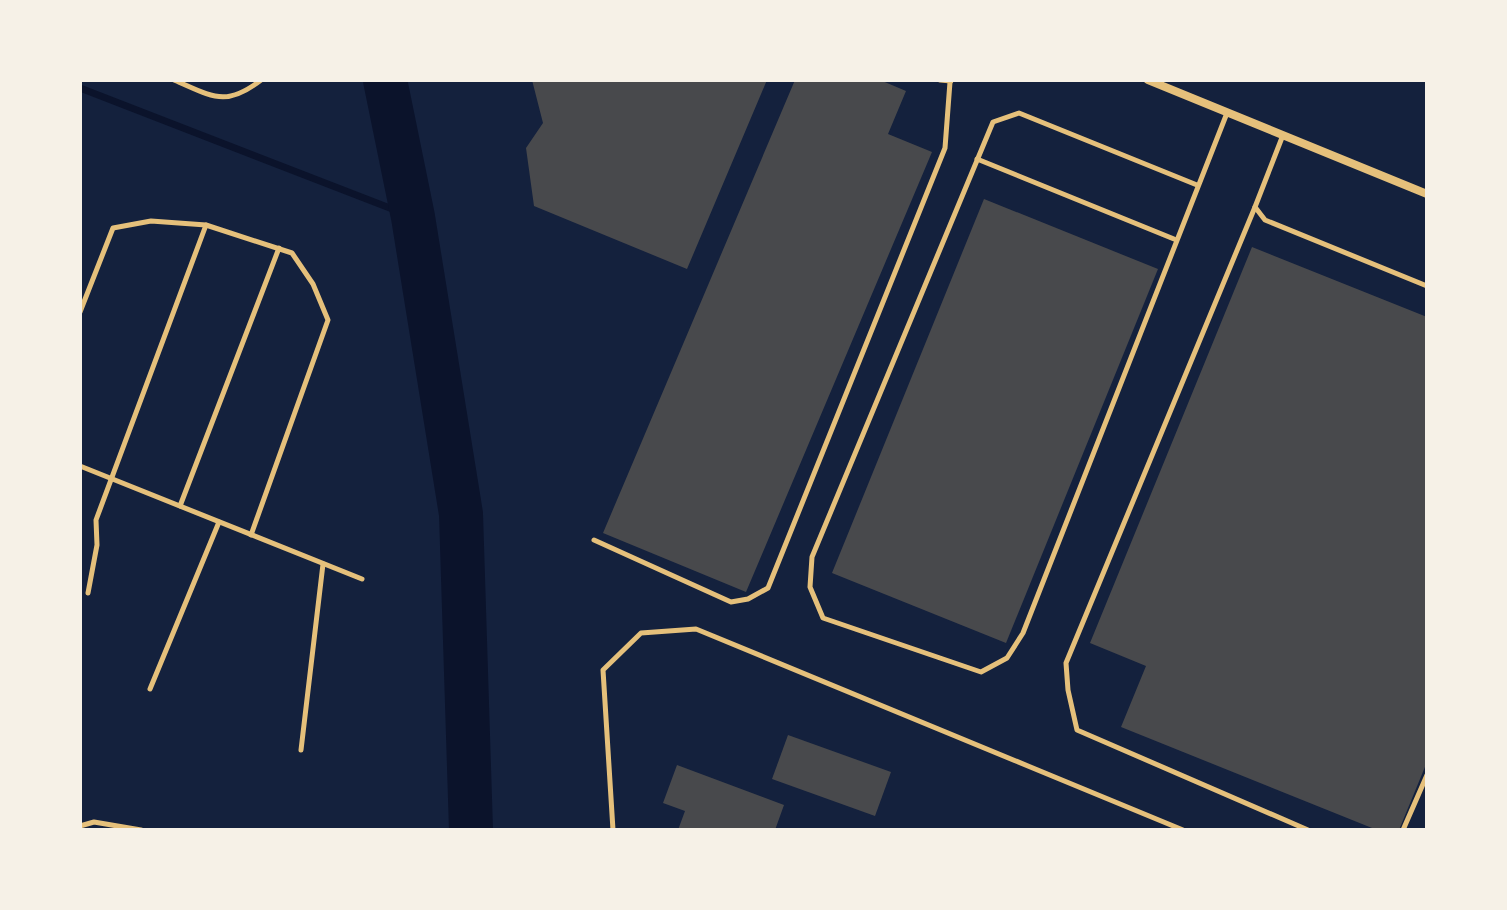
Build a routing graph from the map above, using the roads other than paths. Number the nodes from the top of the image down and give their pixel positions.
1 (174, 80) edge
2 (261, 80) edge
3 (940, 80) edge
4 (1148, 80) edge
5 (951, 81) edge
6 (1227, 112) junction
7 (1283, 135) junction
8 (977, 159) junction
9 (1197, 185) junction
10 (1427, 194) edge
11 (1255, 207) junction
12 (206, 225) junction
13 (1174, 239) junction
14 (279, 248) junction
15 (1427, 286) edge
16 (80, 312) edge
17 (80, 466) edge
18 (112, 479) junction
19 (180, 506) junction
20 (219, 522) junction
21 (251, 535) junction
22 (594, 540) dead end
23 (323, 564) junction
24 (362, 579) dead end
25 (88, 593) dead end
26 (150, 689) dead end
27 (301, 750) dead end
28 (1427, 775) edge
29 (80, 826) edge
30 (141, 830) edge
31 (613, 830) edge
32 (1183, 830) edge
33 (1308, 830) edge
34 (1403, 830) edge

1 - 2 lane
3 - 5 lane
4 - 6 street
5 - 22 lane
6 - 7 street
6 - 9 lane
7 - 10 street
7 - 11 lane
8 - 9 lane
8 - 13 lane
8 - 13 lane
9 - 13 lane
11 - 15 lane
11 - 33 lane
12 - 14 lane
12 - 16 lane
12 - 18 lane
14 - 19 lane
14 - 21 lane
17 - 18 lane
18 - 19 lane
18 - 25 lane
19 - 20 lane
20 - 21 lane
20 - 26 lane
21 - 23 lane
23 - 24 lane
23 - 27 lane
28 - 34 lane
29 - 30 lane
31 - 32 lane

